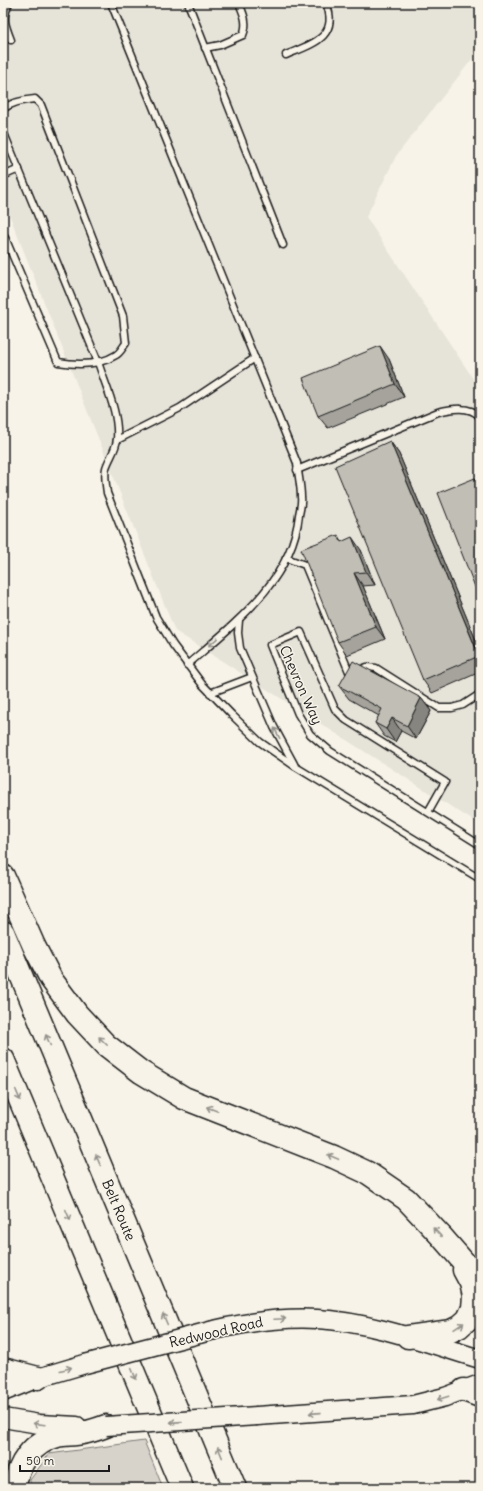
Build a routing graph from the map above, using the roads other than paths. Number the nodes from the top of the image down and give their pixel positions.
1 (9, 3) edge
2 (111, 3) edge
3 (188, 3) edge
4 (239, 3) edge
5 (326, 3) edge
6 (11, 40) dead end
7 (205, 48) junction
8 (286, 55) dead end
9 (3, 109) edge
10 (3, 131) edge
11 (19, 169) junction
12 (3, 176) edge
13 (3, 233) edge
14 (283, 245) dead end
15 (254, 358) junction
16 (98, 362) junction
17 (480, 416) edge
18 (117, 440) junction
19 (297, 470) junction
20 (286, 558) junction
21 (239, 620) junction
22 (187, 664) junction
23 (252, 677) junction
24 (210, 693) junction
25 (480, 694) edge
26 (296, 767) junction
27 (428, 812) junction
28 (480, 845) edge
29 (3, 876) edge
30 (480, 879) edge
31 (3, 932) edge
32 (3, 1059) edge
33 (452, 1249) junction
34 (480, 1283) edge
35 (408, 1337) junction
36 (480, 1359) edge
37 (3, 1369) edge
38 (38, 1378) junction
39 (475, 1390) edge
40 (3, 1392) edge
41 (3, 1418) edge
42 (106, 1426) junction
43 (15, 1488) edge
44 (182, 1488) edge
45 (235, 1488) edge

1 - 6 lane
2 - 15 lane
3 - 7 lane
4 - 7 lane
5 - 8 lane
7 - 14 lane
9 - 16 lane
10 - 11 lane
11 - 12 lane
11 - 16 lane
13 - 16 lane
15 - 18 lane
15 - 19 lane
16 - 18 lane
17 - 19 lane
18 - 22 lane
19 - 20 lane
20 - 21 lane
20 - 25 lane
21 -> 22 lane
21 - 23 lane
22 - 24 lane
23 - 24 lane
26 -> 23 lane
24 - 26 lane
26 - 30 lane
27 - 27 lane, Chevron Way
27 - 28 lane, Chevron Way
33 -> 29 highway
45 -> 31 highway, Belt Route
32 -> 44 highway
33 - 34 highway
35 -> 33 highway
35 - 36 main road, Redwood Road
38 -> 35 main road, Redwood Road, bridge
37 - 38 highway
38 - 40 main road, Redwood Road
39 -> 42 main road, bridge
42 -> 41 main road
42 - 43 highway

